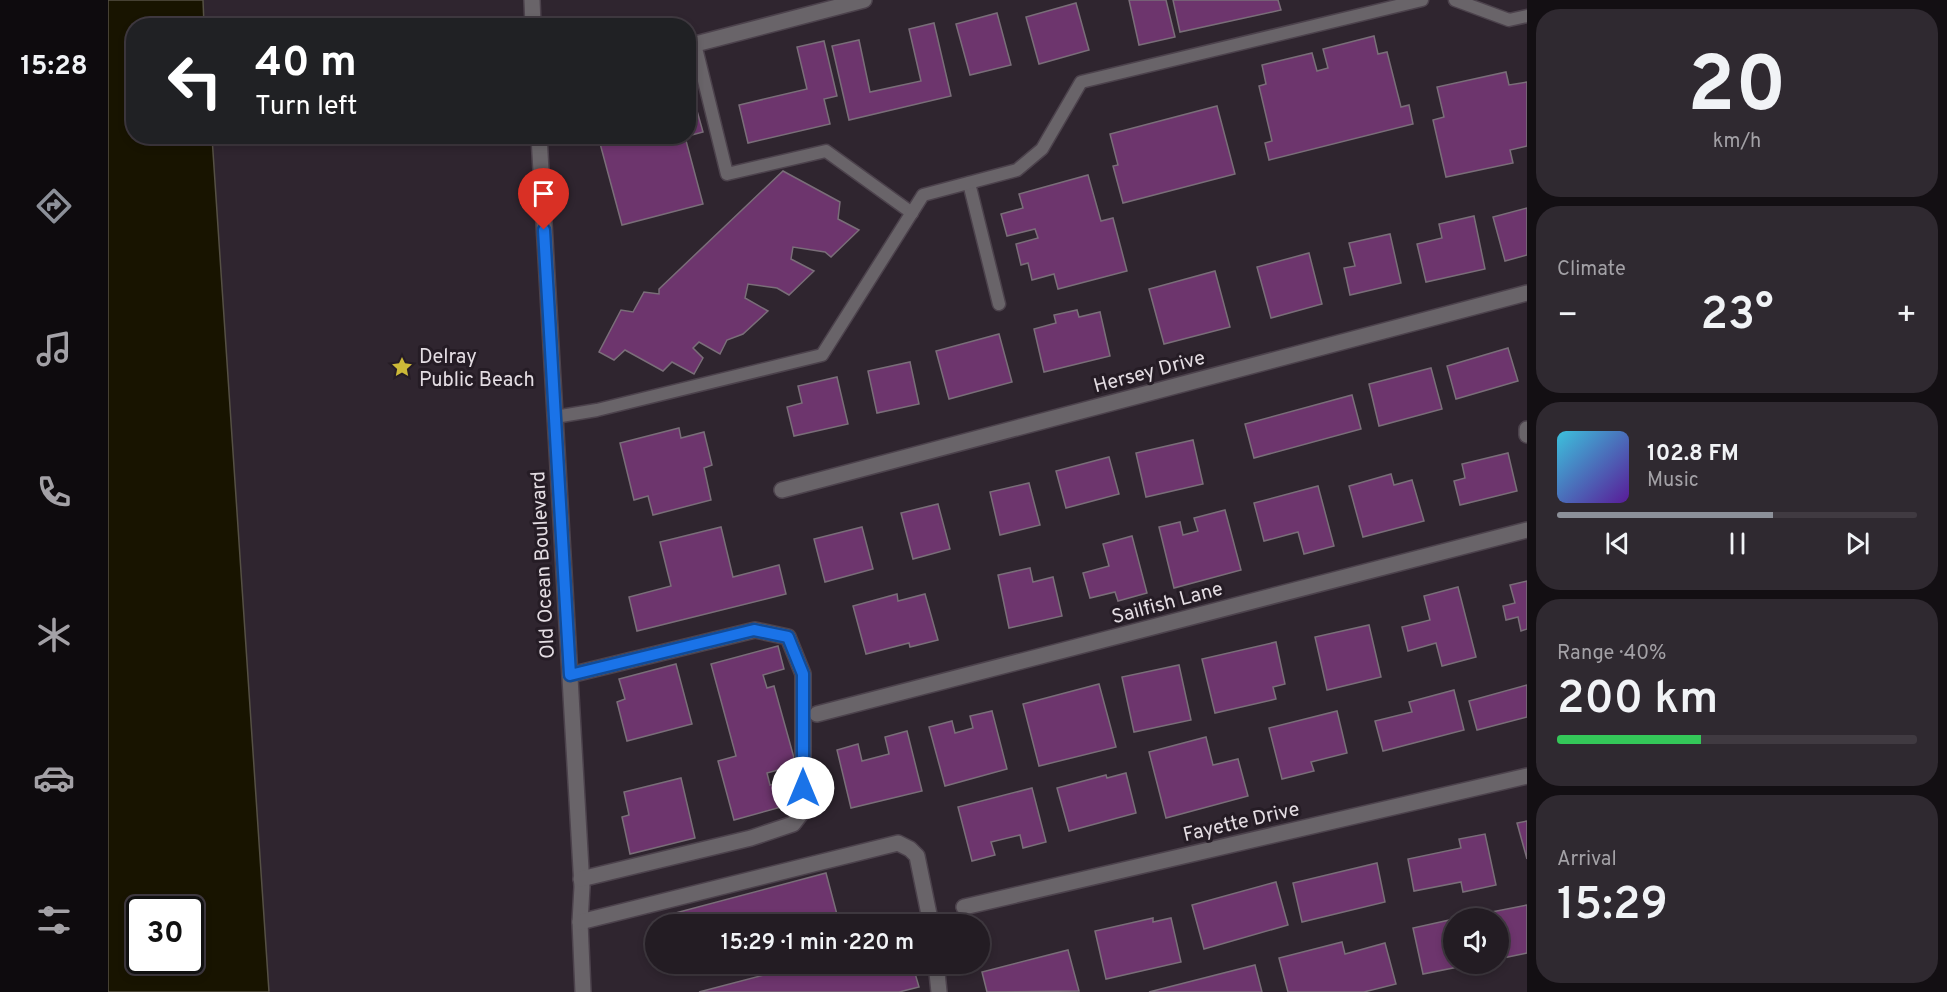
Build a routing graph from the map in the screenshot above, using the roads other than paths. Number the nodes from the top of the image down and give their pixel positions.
1 (532, 0) edge
2 (864, 0) edge
3 (1422, 0) edge
4 (1455, 0) edge
5 (1527, 16) edge
6 (533, 18) edge
7 (696, 44) edge
8 (696, 60) edge
9 (539, 144) edge
10 (969, 183) junction
11 (912, 213) junction
12 (1527, 293) edge
13 (999, 304) dead end
14 (555, 417) junction
15 (1527, 429) edge
16 (1527, 435) edge
17 (782, 490) dead end
18 (1527, 530) edge
19 (570, 675) junction
20 (817, 714) dead end
21 (1527, 776) edge
22 (581, 879) junction
23 (964, 907) dead end
24 (929, 914) edge
25 (580, 922) junction
26 (937, 974) edge
27 (583, 992) edge
28 (939, 992) edge

1 - 6 street
2 - 7 street
3 - 10 lane
4 - 5 lane
8 - 11 lane
9 - 14 street, Old Ocean Boulevard
10 - 11 lane
10 - 13 lane
11 - 14 lane
12 - 17 street, Hersey Drive
14 - 19 street, Old Ocean Boulevard
15 - 16 street
18 - 20 street, Sailfish Lane
19 - 22 street, Old Ocean Boulevard
19 - 22 street
21 - 23 street, Fayette Drive
22 - 25 street, Old Ocean Boulevard
24 - 25 street
25 - 27 street, Old Ocean Boulevard
26 - 28 street

